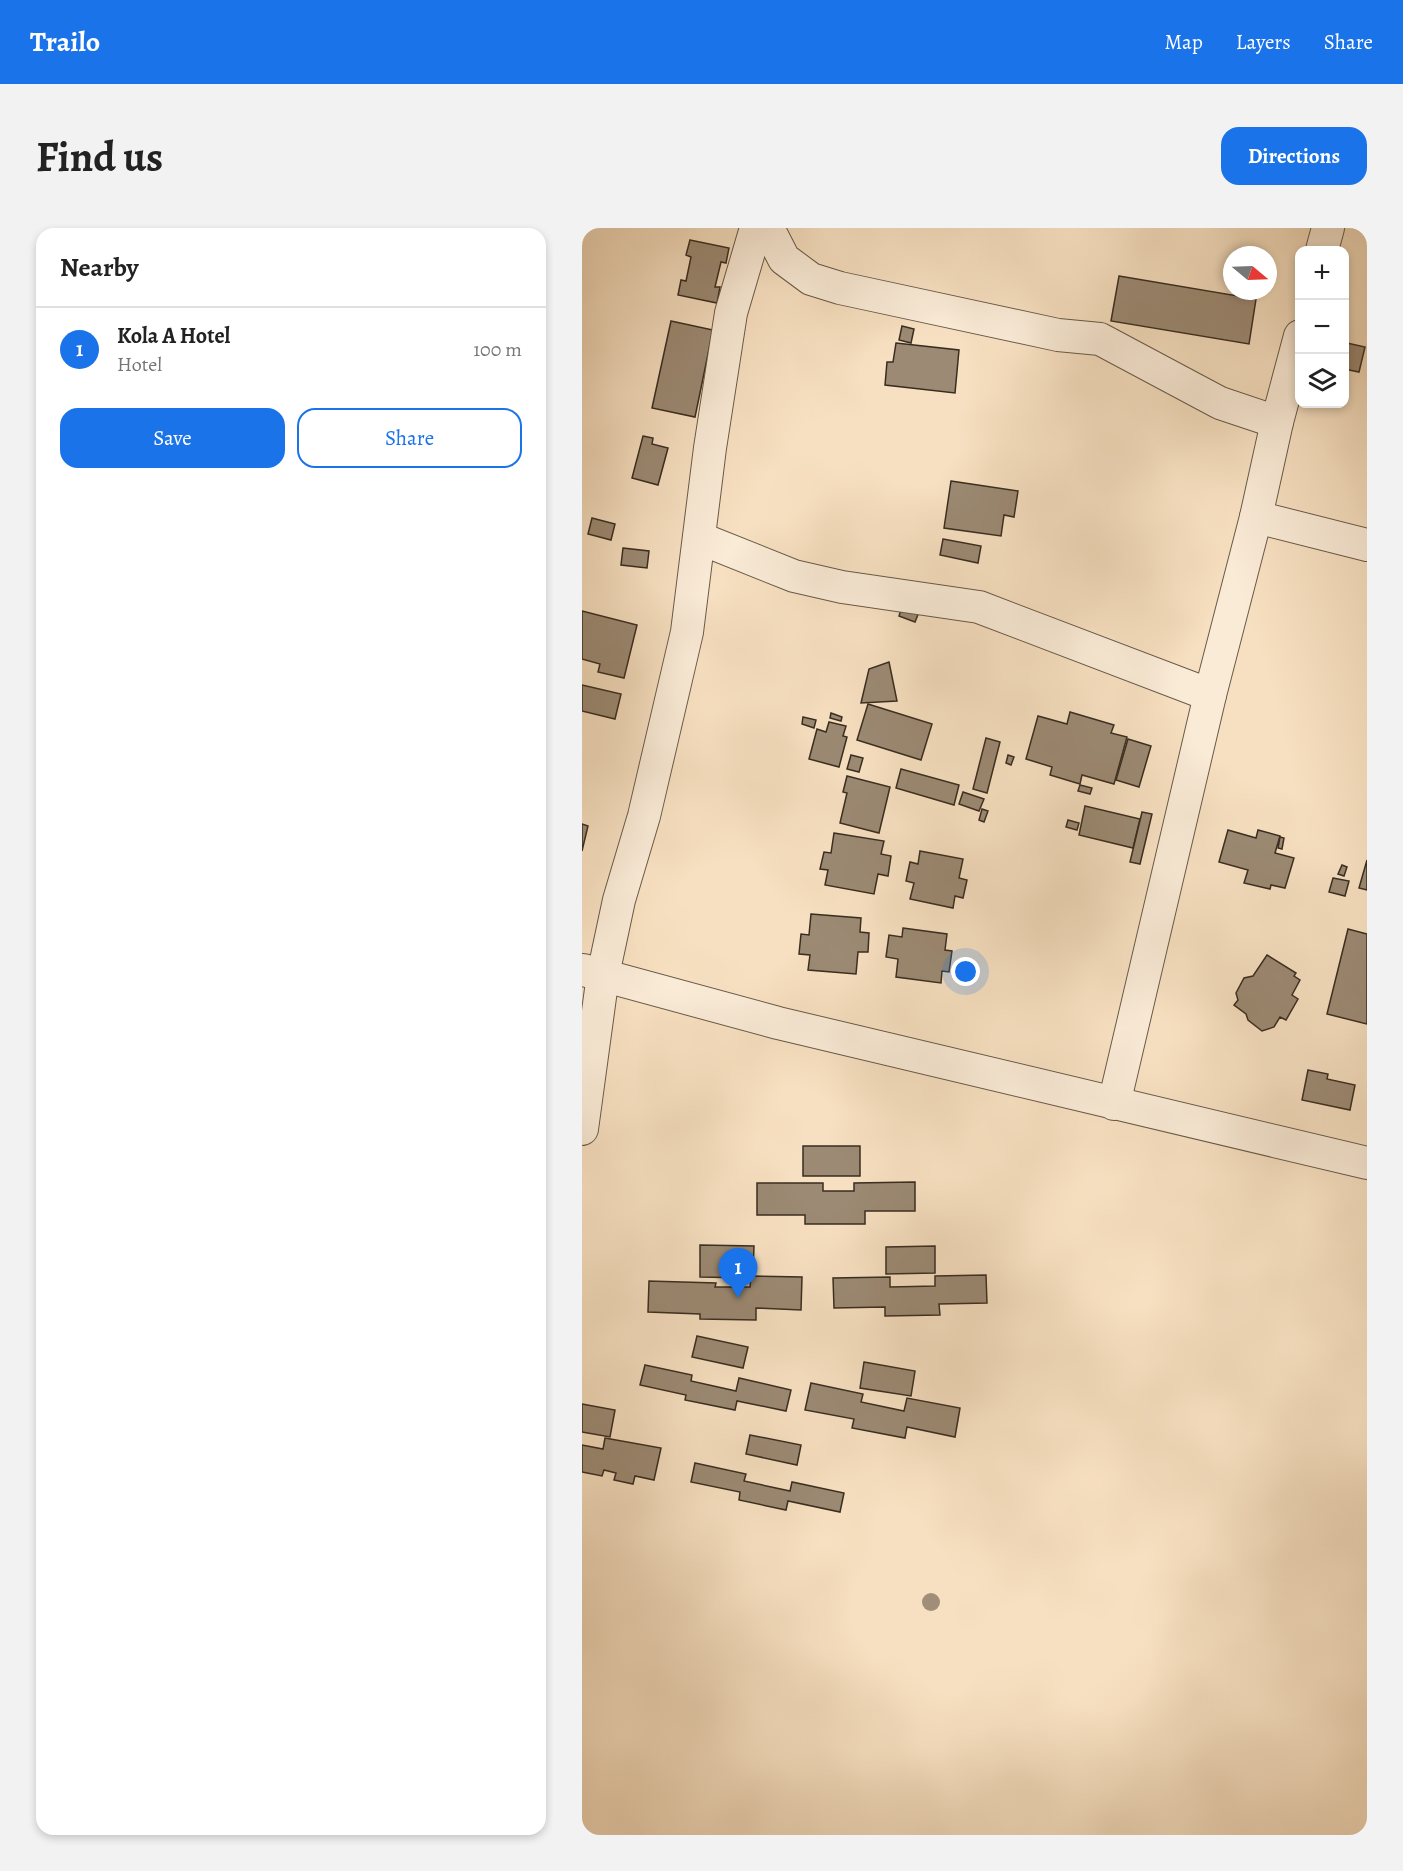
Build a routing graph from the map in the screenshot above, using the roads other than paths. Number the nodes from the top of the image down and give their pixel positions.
1 (756, 228) edge
2 (768, 228) edge
3 (1328, 228) edge
4 (1323, 246) edge
5 (1295, 352) edge
6 (1277, 422) junction
7 (1256, 517) junction
8 (699, 538) junction
9 (1367, 545) edge
10 (1210, 696) junction
11 (593, 972) edge
12 (1114, 1104) junction
13 (582, 1129) edge
14 (1367, 1164) edge

1 - 8 street
2 - 6 street
3 - 4 street
5 - 6 street
6 - 7 street
7 - 9 street
7 - 10 street
8 - 10 street
8 - 11 street
10 - 12 street
11 - 12 street
11 - 13 street
12 - 14 street

